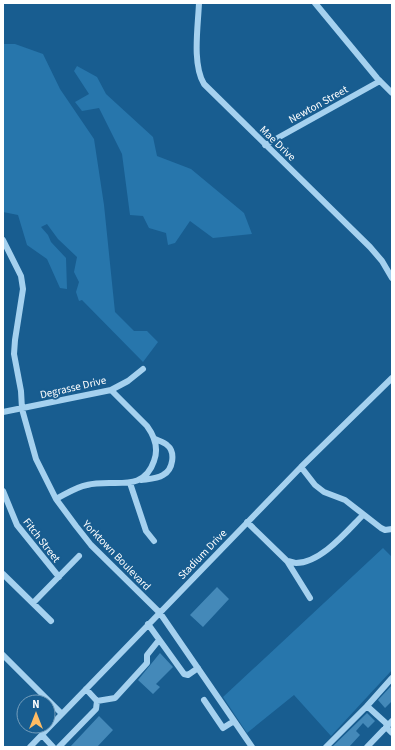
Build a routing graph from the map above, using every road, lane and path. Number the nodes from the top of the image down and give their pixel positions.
1 (199, 3) edge
2 (315, 3) edge
3 (380, 81) junction
4 (392, 93) edge
5 (265, 145) junction
6 (3, 240) edge
7 (392, 278) edge
8 (143, 369) dead end
9 (392, 378) edge
10 (111, 390) junction
11 (22, 409) junction
12 (3, 412) edge
13 (155, 440) junction
14 (301, 467) junction
15 (140, 480) junction
16 (130, 483) junction
17 (3, 491) edge
18 (56, 499) junction
19 (363, 515) junction
20 (247, 522) junction
21 (392, 529) edge
22 (154, 541) dead end
23 (79, 556) dead end
24 (287, 561) junction
25 (3, 574) edge
26 (59, 577) junction
27 (310, 598) dead end
28 (33, 603) junction
29 (160, 613) junction
30 (51, 621) dead end
31 (148, 624) junction
32 (158, 638) junction
33 (3, 655) edge
34 (198, 668) junction
35 (392, 678) edge
36 (86, 689) junction
37 (204, 700) dead end
38 (97, 702) junction
39 (367, 706) junction
40 (62, 714) junction
41 (234, 721) junction
42 (390, 724) edge
43 (392, 733) edge
44 (42, 735) junction
45 (30, 747) edge
46 (53, 747) edge
47 (59, 747) edge
48 (252, 747) edge
49 (326, 747) edge
50 (368, 747) edge

1 - 5 street, Mae Drive
2 - 3 street
3 - 4 street
3 - 5 street, Newton Street
5 - 7 street, Mae Drive
6 - 11 street, Yorktown Boulevard
8 - 10 street, Degrasse Drive
9 - 14 street, Stadium Drive
10 - 11 street, Degrasse Drive
10 - 13 street
11 - 12 street, Degrasse Drive
11 - 18 street, Yorktown Boulevard
13 - 15 street
13 - 15 street
14 - 19 street
14 - 20 street, Stadium Drive
15 - 16 street
16 - 18 street
16 - 22 street
17 - 26 street, Fitch Street
18 - 29 street, Yorktown Boulevard
19 - 21 street
19 - 24 street
20 - 24 street
20 - 29 street, Stadium Drive
23 - 26 street
24 - 27 street
25 - 28 street
26 - 28 street
28 - 30 street
29 - 31 street, Stadium Drive
29 - 34 street, Yorktown Boulevard
31 - 32 street
31 - 36 street, Stadium Drive
32 - 34 street
32 - 38 street
33 - 40 street
34 - 41 street, Yorktown Boulevard
35 - 39 street
36 - 38 street
36 - 40 street, Stadium Drive
37 - 41 street
38 - 47 street
39 - 42 street
39 - 49 street
40 - 44 street, Stadium Drive
41 - 48 street, Yorktown Boulevard
42 - 43 street
42 - 50 street
44 - 45 street, Stadium Drive
44 - 46 street

